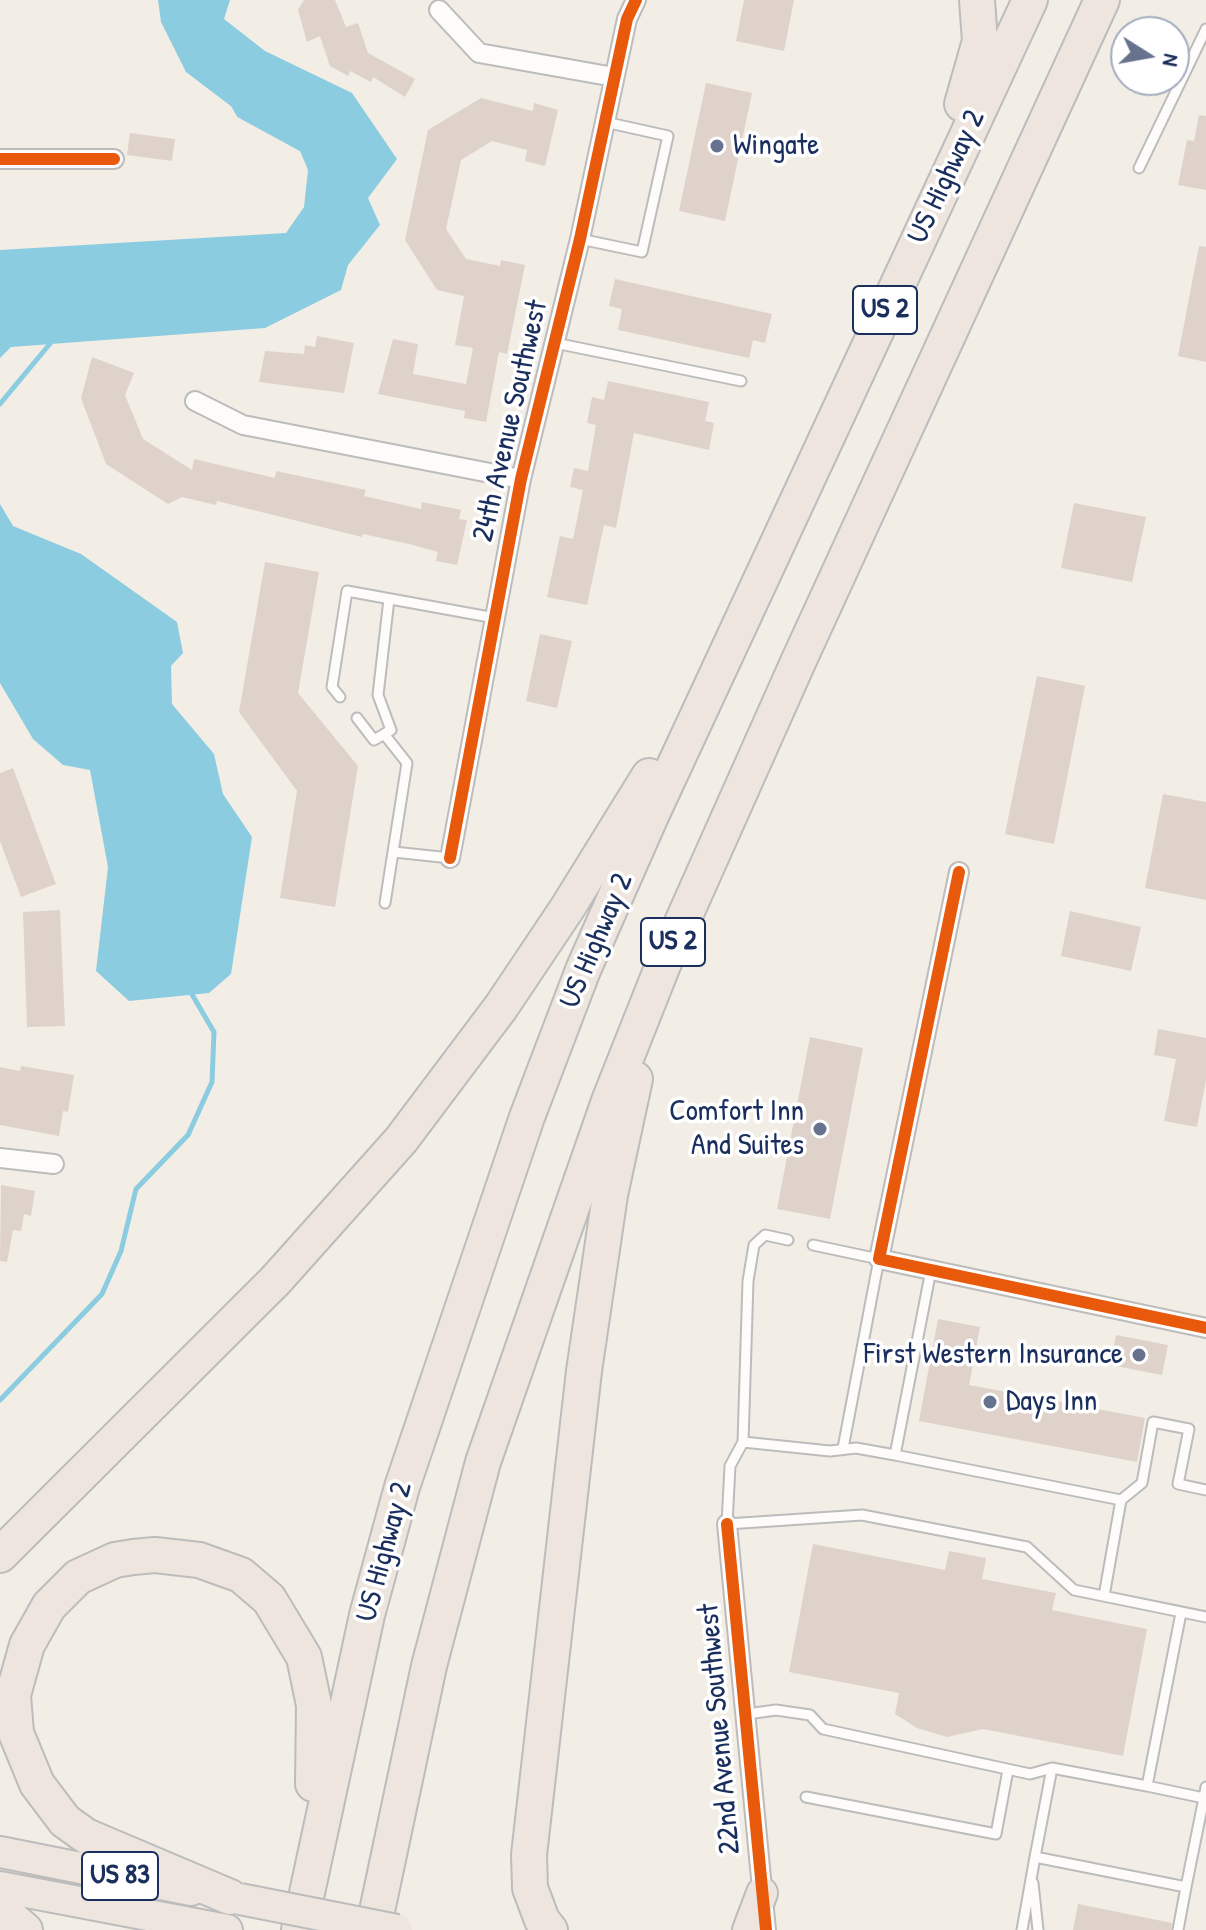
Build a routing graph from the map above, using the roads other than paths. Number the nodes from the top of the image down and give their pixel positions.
1 (636, 0) edge
2 (977, 0) edge
3 (1030, 0) edge
4 (1102, 0) edge
5 (439, 10) dead end
6 (1206, 29) edge
7 (614, 77) junction
8 (605, 122) junction
9 (0, 159) edge
10 (114, 159) dead end
11 (1139, 168) dead end
12 (919, 237) junction
13 (580, 239) junction
14 (555, 343) junction
15 (741, 381) dead end
16 (195, 401) dead end
17 (521, 479) junction
18 (389, 599) junction
19 (495, 618) junction
20 (741, 621) junction
21 (340, 697) dead end
22 (357, 718) dead end
23 (384, 734) junction
24 (394, 852) junction
25 (450, 858) joint
26 (959, 872) dead end
27 (385, 903) dead end
28 (689, 906) junction
29 (0, 1158) edge
30 (54, 1164) dead end
31 (788, 1240) dead end
32 (813, 1245) dead end
33 (879, 1259) junction
34 (931, 1270) junction
35 (1206, 1328) edge
36 (743, 1442) junction
37 (843, 1448) junction
38 (895, 1455) junction
39 (1206, 1490) edge
40 (1121, 1500) junction
41 (727, 1524) junction
42 (0, 1555) edge
43 (1104, 1596) junction
44 (1181, 1613) junction
45 (1206, 1617) edge
46 (747, 1714) junction
47 (1052, 1768) junction
48 (1008, 1770) junction
49 (1147, 1786) junction
50 (1205, 1792) edge
51 (806, 1797) dead end
52 (0, 1852) edge
53 (1035, 1857) junction
54 (1032, 1875) junction
55 (0, 1887) edge
56 (308, 1887) junction
57 (1186, 1887) junction
58 (762, 1893) junction
59 (0, 1909) edge
60 (228, 1914) edge
61 (25, 1930) edge
62 (299, 1930) edge
63 (373, 1930) edge
64 (397, 1930) edge
65 (550, 1930) edge
66 (748, 1930) edge
67 (766, 1930) edge
68 (1022, 1930) edge
69 (1038, 1930) edge
70 (1178, 1930) edge

1 - 7 street, 24th Avenue Southwest
2 - 12 highway
3 - 12 highway, US Highway 2 / US 2
4 - 28 highway, US 2
5 - 7 street
6 - 11 lane
7 - 8 street, 24th Avenue Southwest
8 - 13 street, 24th Avenue Southwest
8 - 13 lane
9 - 10 street
12 - 20 highway, US Highway 2 / US 2
13 - 14 street, 24th Avenue Southwest
14 - 15 lane
14 - 17 street, 24th Avenue Southwest
16 - 17 street
17 - 19 street, 24th Avenue Southwest
18 - 19 lane
18 - 21 lane
18 - 23 lane
19 - 25 street, 24th Avenue Southwest
20 - 42 highway
20 - 56 highway, US Highway 2 / US 2
22 - 23 lane
23 - 24 lane
24 - 25 lane
24 - 27 lane
26 - 33 street
28 - 63 highway, US 2
28 - 65 highway
29 - 30 street
31 - 36 lane
32 - 33 lane
33 - 34 street
33 - 37 lane
34 - 35 street
34 - 38 lane
36 - 37 lane
36 - 41 lane
37 - 38 lane
38 - 40 lane
39 - 40 lane
40 - 43 lane
41 - 43 lane
41 - 46 street, 22nd Avenue Southwest
43 - 44 lane
44 - 45 lane
44 - 49 lane
46 - 48 lane
46 - 58 street, 22nd Avenue Southwest
47 - 48 lane
47 - 49 lane
47 - 53 lane
48 - 51 lane
49 - 50 lane
50 - 57 lane
52 - 60 highway, US 83
53 - 54 lane
53 - 57 lane
54 - 68 lane
54 - 69 lane
55 - 60 highway, US 83
56 - 60 highway
56 - 62 highway, US Highway 2 / US 2
57 - 70 lane
58 - 66 highway
58 - 67 street, 22nd Avenue Southwest
59 - 61 highway
60 - 64 highway, US 83, bridge

